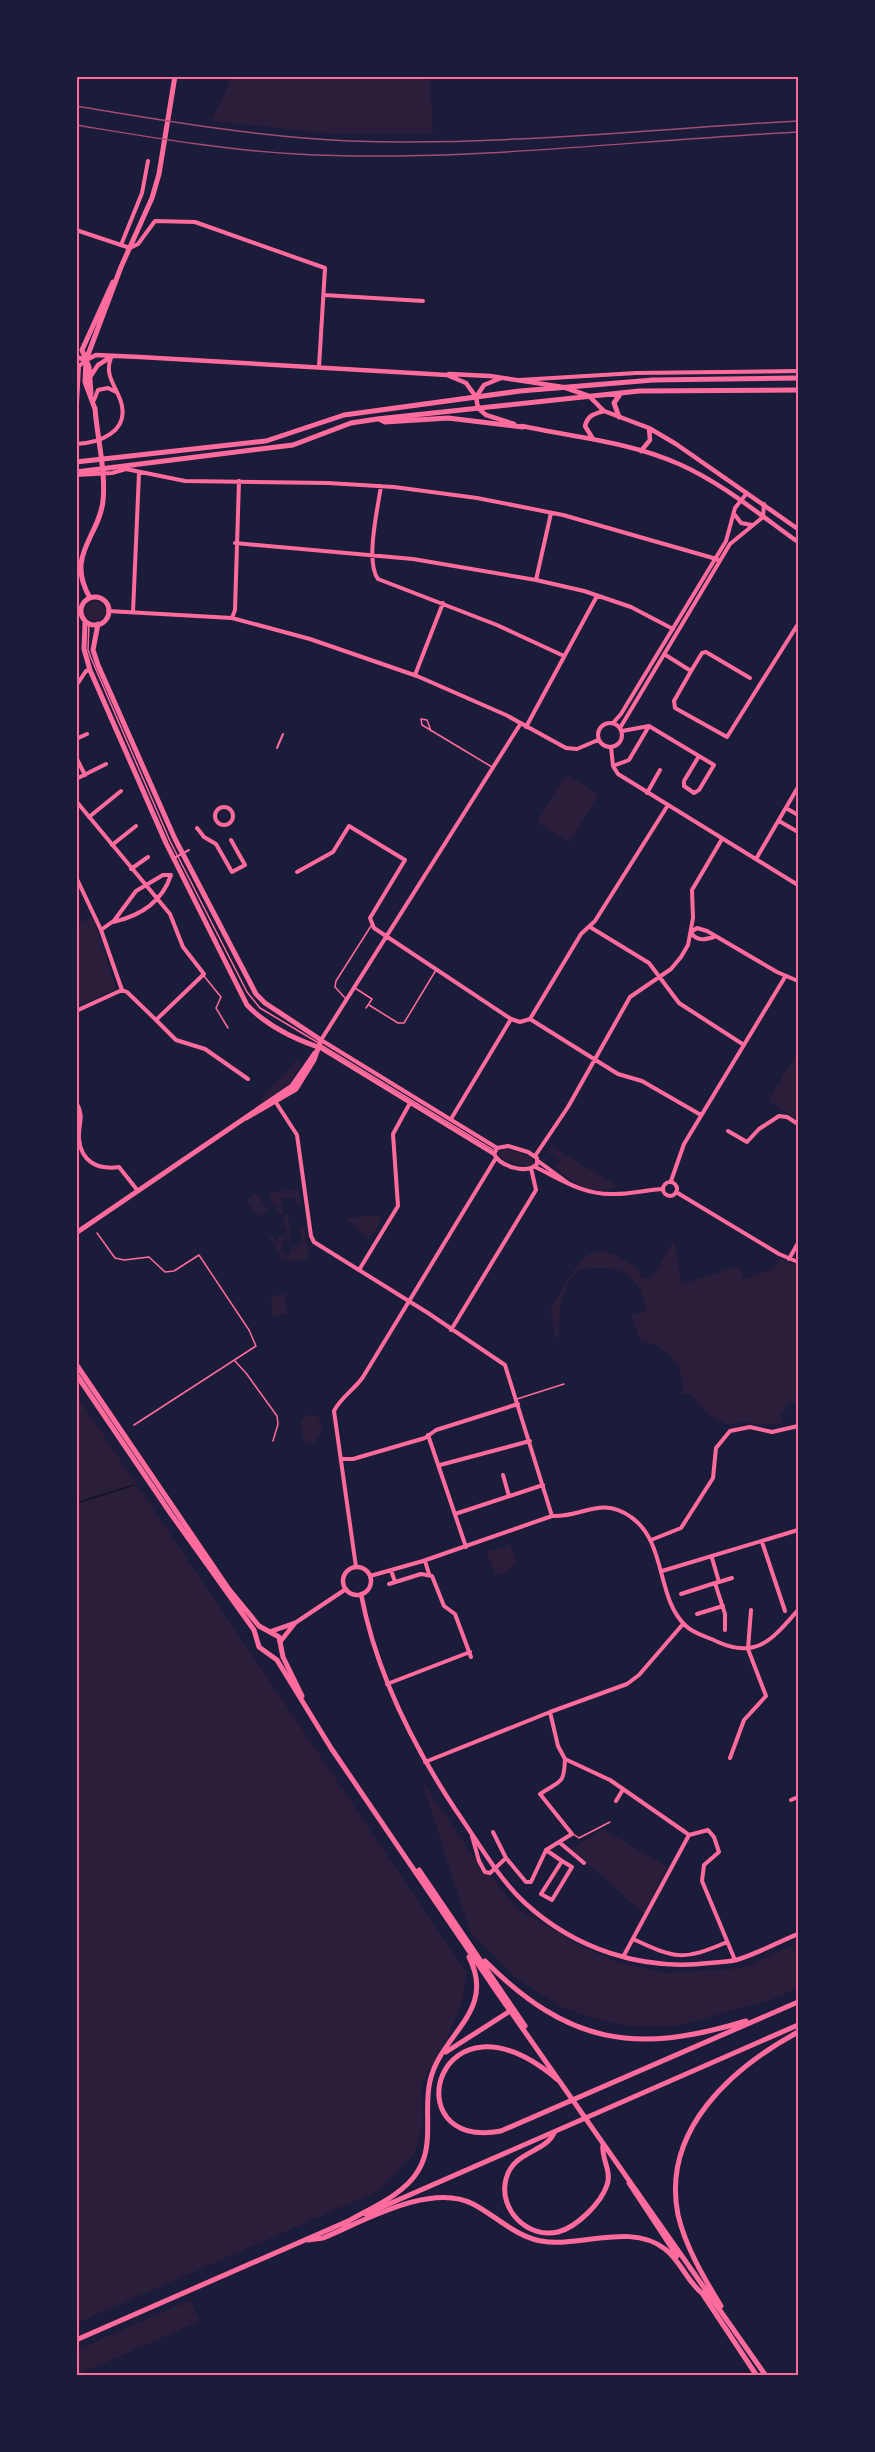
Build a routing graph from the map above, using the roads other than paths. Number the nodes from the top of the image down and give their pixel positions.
1 (175, 76) edge
2 (148, 161) dead end
3 (76, 230) edge
4 (121, 245) junction
5 (131, 245) junction
6 (324, 295) junction
7 (423, 301) dead end
8 (76, 357) edge
9 (111, 357) junction
10 (86, 360) junction
11 (319, 367) junction
12 (798, 371) edge
13 (447, 375) junction
14 (89, 378) junction
15 (503, 378) junction
16 (798, 378) edge
17 (519, 380) junction
18 (563, 387) junction
19 (798, 390) edge
20 (117, 393) junction
21 (621, 393) junction
22 (589, 396) junction
23 (476, 397) junction
24 (94, 400) junction
25 (478, 408) junction
26 (95, 409) junction
27 (604, 411) junction
28 (619, 417) junction
29 (377, 419) junction
30 (76, 423) edge
31 (523, 427) junction
32 (649, 428) junction
33 (594, 440) junction
34 (76, 444) edge
35 (641, 451) junction
36 (76, 462) edge
37 (76, 473) edge
38 (139, 473) junction
39 (238, 481) junction
40 (381, 486) junction
41 (747, 493) junction
42 (738, 501) junction
43 (764, 504) junction
44 (551, 513) junction
45 (734, 514) junction
46 (763, 517) junction
47 (754, 525) junction
48 (798, 529) edge
49 (798, 542) edge
50 (235, 543) junction
51 (374, 554) junction
52 (718, 560) junction
53 (536, 580) junction
54 (598, 595) junction
55 (90, 598) junction
56 (443, 603) junction
57 (108, 611) junction
58 (133, 612) junction
59 (232, 618) junction
60 (87, 623) junction
61 (98, 624) junction
62 (798, 624) edge
63 (673, 628) junction
64 (93, 650) junction
65 (664, 654) junction
66 (564, 656) junction
67 (91, 658) junction
68 (90, 669) junction
69 (691, 671) junction
70 (415, 675) junction
71 (750, 678) dead end
72 (756, 682) dead end
73 (761, 685) junction
74 (76, 686) edge
75 (520, 723) junction
76 (613, 723) junction
77 (641, 726) junction
78 (649, 726) junction
79 (526, 727) junction
80 (431, 730) dead end
81 (621, 730) junction
82 (87, 734) dead end
83 (283, 734) dead end
84 (644, 735) junction
85 (76, 739) edge
86 (598, 740) junction
87 (611, 747) junction
88 (278, 748) dead end
89 (699, 756) junction
90 (76, 757) edge
91 (106, 764) dead end
92 (613, 766) junction
93 (492, 768) junction
94 (660, 770) dead end
95 (85, 775) junction
96 (76, 779) edge
97 (798, 787) edge
98 (122, 791) dead end
99 (647, 793) junction
100 (76, 801) edge
101 (668, 805) junction
102 (786, 808) junction
103 (798, 815) edge
104 (89, 817) junction
105 (779, 821) junction
106 (227, 824) joint
107 (135, 826) dead end
108 (197, 828) dead end
109 (798, 832) edge
110 (722, 839) junction
111 (231, 840) dead end
112 (112, 845) junction
113 (189, 850) dead end
114 (178, 856) junction
115 (148, 857) dead end
116 (756, 859) junction
117 (131, 869) junction
118 (179, 870) junction
119 (297, 872) dead end
120 (171, 875) junction
121 (76, 878) edge
122 (144, 884) junction
123 (798, 885) edge
124 (157, 899) junction
125 (112, 922) junction
126 (372, 925) junction
127 (590, 927) junction
128 (101, 930) junction
129 (690, 932) junction
130 (714, 937) junction
131 (387, 938) junction
132 (437, 969) junction
133 (203, 975) junction
134 (785, 977) junction
135 (658, 978) junction
136 (798, 981) edge
137 (355, 988) junction
138 (122, 990) junction
139 (347, 999) junction
140 (369, 1005) junction
141 (366, 1008) dead end
142 (76, 1011) edge
143 (511, 1019) junction
144 (530, 1019) junction
145 (156, 1020) junction
146 (228, 1028) dead end
147 (744, 1045) junction
148 (318, 1046) junction
149 (594, 1058) junction
150 (248, 1078) dead end
151 (274, 1101) junction
152 (76, 1102) edge
153 (410, 1103) junction
154 (701, 1115) junction
155 (451, 1119) junction
156 (798, 1124) edge
157 (728, 1131) dead end
158 (495, 1153) junction
159 (536, 1158) junction
160 (533, 1168) junction
161 (671, 1181) junction
162 (571, 1186) junction
163 (663, 1189) junction
164 (139, 1191) junction
165 (676, 1192) junction
166 (76, 1233) edge
167 (97, 1233) dead end
168 (798, 1243) edge
169 (789, 1259) junction
170 (798, 1262) edge
171 (359, 1270) junction
172 (409, 1301) junction
173 (451, 1330) junction
174 (233, 1360) junction
175 (76, 1364) edge
176 (76, 1374) edge
177 (564, 1384) dead end
178 (517, 1402) junction
179 (134, 1425) dead end
180 (798, 1426) edge
181 (428, 1435) junction
182 (273, 1441) dead end
183 (530, 1441) junction
184 (343, 1459) junction
185 (440, 1465) dead end
186 (503, 1475) dead end
187 (543, 1485) junction
188 (509, 1496) junction
189 (455, 1514) junction
190 (552, 1516) junction
191 (798, 1530) edge
192 (651, 1540) junction
193 (762, 1542) junction
194 (466, 1547) junction
195 (712, 1558) junction
196 (425, 1561) junction
197 (356, 1568) junction
198 (391, 1570) junction
199 (662, 1571) junction
200 (429, 1574) junction
201 (370, 1576) junction
202 (732, 1578) dead end
203 (395, 1582) junction
204 (717, 1583) junction
205 (389, 1584) dead end
206 (346, 1589) junction
207 (361, 1594) junction
208 (681, 1594) dead end
209 (723, 1606) junction
210 (751, 1610) dead end
211 (798, 1610) edge
212 (785, 1611) dead end
213 (697, 1614) dead end
214 (295, 1623) junction
215 (683, 1624) junction
216 (725, 1630) dead end
217 (270, 1631) junction
218 (258, 1641) junction
219 (280, 1644) junction
220 (748, 1649) junction
221 (270, 1653) junction
222 (387, 1684) junction
223 (550, 1712) junction
224 (730, 1758) dead end
225 (565, 1759) junction
226 (425, 1762) junction
227 (622, 1791) junction
228 (798, 1797) edge
229 (616, 1800) dead end
230 (791, 1800) dead end
231 (610, 1822) dead end
232 (470, 1830) junction
233 (681, 1830) junction
234 (493, 1832) dead end
235 (572, 1833) junction
236 (689, 1834) junction
237 (677, 1837) dead end
238 (560, 1842) junction
239 (546, 1850) junction
240 (506, 1858) junction
241 (562, 1861) junction
242 (584, 1863) dead end
243 (496, 1866) junction
244 (798, 1934) edge
245 (459, 1936) junction
246 (633, 1939) junction
247 (727, 1942) junction
248 (474, 1951) junction
249 (623, 1958) junction
250 (735, 1960) junction
251 (798, 2002) edge
252 (510, 2011) junction
253 (519, 2016) junction
254 (762, 2017) junction
255 (798, 2025) edge
256 (798, 2032) edge
257 (528, 2033) junction
258 (442, 2055) junction
259 (564, 2085) junction
260 (554, 2133) junction
261 (603, 2144) junction
262 (610, 2154) junction
263 (343, 2224) junction
264 (308, 2240) junction
265 (703, 2294) junction
266 (733, 2329) junction
267 (76, 2340) edge
268 (757, 2376) edge
269 (766, 2376) edge

1 - 5 main road
2 - 4 street
3 - 4 street
4 - 5 street
5 - 6 street
5 - 10 main road
6 - 7 street
6 - 11 street
8 - 10 street
9 - 10 street
9 - 11 street
9 - 14 street
9 - 20 street
10 - 14 main road
10 - 26 main road
10 - 30 street
11 - 13 street
12 - 17 street
13 - 15 street
13 - 23 street
14 - 24 main road
15 - 17 street
15 - 23 street
16 - 18 main road
17 - 18 street
18 - 22 street
18 - 23 main road
19 - 21 main road
20 - 24 street
20 - 34 street
21 - 22 main road
21 - 28 main road
22 - 25 main road
22 - 27 street
23 - 25 street
23 - 36 main road
24 - 26 main road
25 - 29 main road
25 - 31 street
26 - 55 main road
27 - 28 street
27 - 33 street
28 - 32 street
29 - 31 main road
29 - 37 main road
31 - 33 street
32 - 35 street
32 - 41 street
33 - 35 street
35 - 42 street
37 - 38 street
38 - 39 street
38 - 58 street
39 - 40 street
39 - 50 street
40 - 44 street
40 - 51 street
41 - 42 street
41 - 43 street
42 - 45 street
42 - 46 street
43 - 46 street
43 - 48 street
44 - 52 street
44 - 53 street
45 - 47 street
45 - 52 street
46 - 47 street
46 - 49 street
47 - 52 street
50 - 51 street
50 - 59 street
51 - 53 street
51 - 56 street
52 - 63 street
52 - 65 street
53 - 54 street
54 - 63 street
54 - 66 street
55 - 57 main road
55 - 60 main road
56 - 66 street
56 - 70 street
57 - 58 street
57 - 61 main road
58 - 59 street
59 - 70 street
60 - 61 main road
60 - 67 lane
60 - 68 main road
61 - 64 main road
62 - 73 street
63 - 76 street
64 - 67 lane
64 - 114 main road
65 - 69 street
65 - 81 street
66 - 79 street
67 - 114 lane
68 - 74 street
68 - 114 main road
69 - 71 street
69 - 73 street
70 - 75 street
72 - 73 street
75 - 79 street
75 - 93 street
76 - 81 street
76 - 86 street
77 - 78 street
77 - 81 street
77 - 84 street
78 - 84 street
78 - 89 street
79 - 86 street
80 - 93 lane
81 - 87 street
82 - 85 street
83 - 88 street
84 - 92 street
86 - 87 street
87 - 92 street
89 - 89 street
90 - 95 street
91 - 95 street
92 - 99 street
93 - 131 street
94 - 99 street
95 - 96 street
97 - 102 street
98 - 104 street
99 - 101 street
100 - 104 street
101 - 110 street
101 - 127 street
102 - 103 street
102 - 105 street
104 - 112 street
105 - 109 street
105 - 116 street
106 - 106 street
107 - 112 street
108 - 111 street
110 - 116 street
110 - 129 street
112 - 117 street
113 - 114 street
114 - 118 main road
114 - 148 main road
115 - 117 street
116 - 123 street
117 - 122 street
118 - 120 street
118 - 148 main road
119 - 126 street
120 - 122 street
120 - 124 street
121 - 128 street
122 - 124 street
122 - 125 street
124 - 125 street
124 - 133 street
125 - 128 street
126 - 131 street
126 - 139 lane
127 - 135 street
127 - 144 street
128 - 138 street
129 - 130 street
129 - 130 street
129 - 135 street
130 - 134 street
131 - 132 street
131 - 137 street
132 - 140 lane
132 - 143 street
133 - 145 street
133 - 146 lane
134 - 136 street
134 - 147 street
135 - 147 street
135 - 149 street
137 - 139 street
137 - 140 lane
138 - 142 street
138 - 145 street
139 - 148 street
140 - 141 lane
143 - 144 street
143 - 155 street
144 - 149 street
145 - 150 street
147 - 154 street
148 - 151 main road
148 - 153 street
148 - 155 street
148 - 158 lane
149 - 154 street
149 - 159 street
151 - 164 main road
151 - 171 street
152 - 164 street
153 - 158 street
153 - 171 street
154 - 161 street
155 - 158 street
156 - 157 street
158 - 159 street
158 - 160 street
158 - 172 street
159 - 160 street
159 - 162 street
160 - 162 street
160 - 173 street
161 - 163 street
161 - 165 street
162 - 163 street
163 - 165 street
164 - 166 main road
165 - 169 street
167 - 174 lane
168 - 169 street
169 - 170 street
171 - 172 street
172 - 173 street
172 - 184 street
173 - 178 street
174 - 179 lane
174 - 182 lane
175 - 217 main road
176 - 218 main road
177 - 178 lane
178 - 181 street
178 - 183 street
180 - 192 street
181 - 184 street
181 - 189 street
183 - 185 street
183 - 187 street
184 - 197 street
186 - 188 street
187 - 188 street
187 - 190 street
188 - 189 street
189 - 194 street
190 - 192 street
190 - 194 street
191 - 193 street
192 - 199 street
193 - 195 street
193 - 212 street
194 - 196 street
195 - 199 street
195 - 204 street
196 - 198 street
196 - 200 street
197 - 201 street
197 - 206 street
198 - 201 street
198 - 203 street
199 - 215 street
200 - 203 street
200 - 222 street
201 - 207 street
202 - 204 street
203 - 205 street
204 - 208 street
204 - 209 street
206 - 207 street
206 - 214 street
207 - 222 street
209 - 213 street
209 - 216 street
210 - 220 street
211 - 220 street
214 - 217 street
214 - 219 street
215 - 220 street
215 - 223 street
217 - 218 main road
217 - 219 main road
218 - 221 main road
219 - 221 main road
219 - 248 main road
220 - 224 street
221 - 245 main road
222 - 226 street
223 - 225 street
223 - 226 street
225 - 227 street
225 - 235 street
226 - 232 street
227 - 229 street
227 - 233 street
228 - 230 street
231 - 235 lane
232 - 243 street
232 - 243 street
233 - 236 street
233 - 237 street
234 - 240 street
235 - 238 street
236 - 246 street
236 - 247 street
238 - 239 street
238 - 242 street
239 - 240 street
239 - 241 street
240 - 243 street
241 - 241 street
243 - 249 street
244 - 250 street
245 - 252 main road
245 - 258 main road
246 - 247 street
246 - 249 street
247 - 250 street
248 - 253 main road
248 - 254 main road
249 - 250 street
251 - 254 main road
252 - 253 main road
252 - 257 main road
252 - 258 main road
253 - 257 main road
254 - 259 main road
255 - 260 main road
256 - 266 main road
257 - 259 main road
258 - 263 main road
259 - 261 main road
260 - 261 main road
260 - 263 main road
261 - 262 main road
262 - 265 main road
262 - 266 main road
263 - 264 main road
264 - 265 main road
264 - 267 main road
265 - 268 main road
266 - 269 main road

